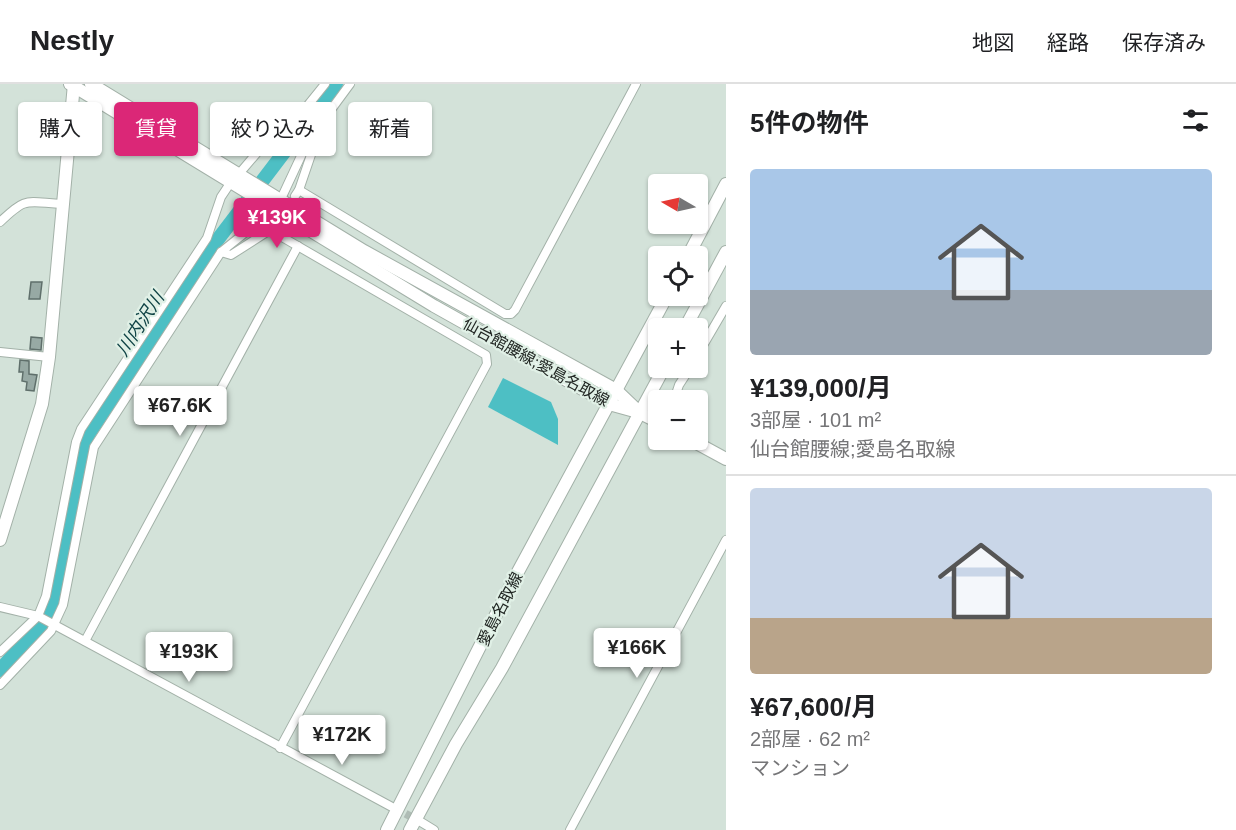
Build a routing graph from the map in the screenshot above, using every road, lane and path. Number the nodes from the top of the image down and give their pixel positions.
1 (91, 84) edge
2 (325, 84) edge
3 (350, 84) edge
4 (636, 84) edge
5 (72, 85) edge
6 (336, 103) edge
7 (299, 156) edge
8 (310, 156) edge
9 (238, 180) junction
10 (726, 184) edge
11 (272, 201) junction
12 (62, 204) junction
13 (0, 222) edge
14 (298, 246) junction
15 (693, 246) edge
16 (221, 252) junction
17 (726, 252) edge
18 (662, 306) edge
19 (726, 306) edge
20 (690, 318) edge
21 (708, 337) edge
22 (0, 352) edge
23 (48, 357) junction
24 (658, 378) edge
25 (616, 390) junction
26 (609, 404) junction
27 (638, 412) junction
28 (648, 417) edge
29 (708, 449) edge
30 (726, 459) edge
31 (0, 540) edge
32 (726, 540) edge
33 (0, 607) edge
34 (39, 617) junction
35 (52, 625) junction
36 (86, 641) junction
37 (0, 652) edge
38 (0, 685) edge
39 (280, 748) junction
40 (392, 807) tunnel mouth
41 (421, 822) tunnel mouth
42 (387, 830) edge
43 (410, 830) edge
44 (434, 830) edge
45 (570, 830) edge

1 - 9 main road, 仙台館腰線;愛島名取線
2 - 9 street
3 - 6 street
4 - 8 street
5 - 9 main road, 仙台館腰線;愛島名取線
5 - 12 main road
7 - 11 street
9 - 11 main road, 仙台館腰線;愛島名取線
9 - 34 street
10 - 15 main road
11 - 16 street
11 - 25 main road, 仙台館腰線;愛島名取線
11 - 26 main road, 仙台館腰線;愛島名取線
12 - 13 street
12 - 23 main road
14 - 16 street
14 - 36 street
14 - 39 street
16 - 35 street
17 - 20 main road
18 - 25 main road, 愛島名取線
19 - 21 street
22 - 23 street
23 - 31 main road
24 - 27 main road, 愛島名取線
25 - 26 main road, 愛島名取線
25 - 27 main road, 仙台館腰線;愛島名取線
26 - 27 main road, 仙台館腰線;愛島名取線
26 - 42 main road, 愛島名取線
27 - 28 main road
27 - 43 main road, 愛島名取線
29 - 30 main road
32 - 45 street
33 - 34 street
34 - 35 street
34 - 37 street
35 - 36 street
35 - 38 street
36 - 39 street
39 - 40 street
41 - 44 street

